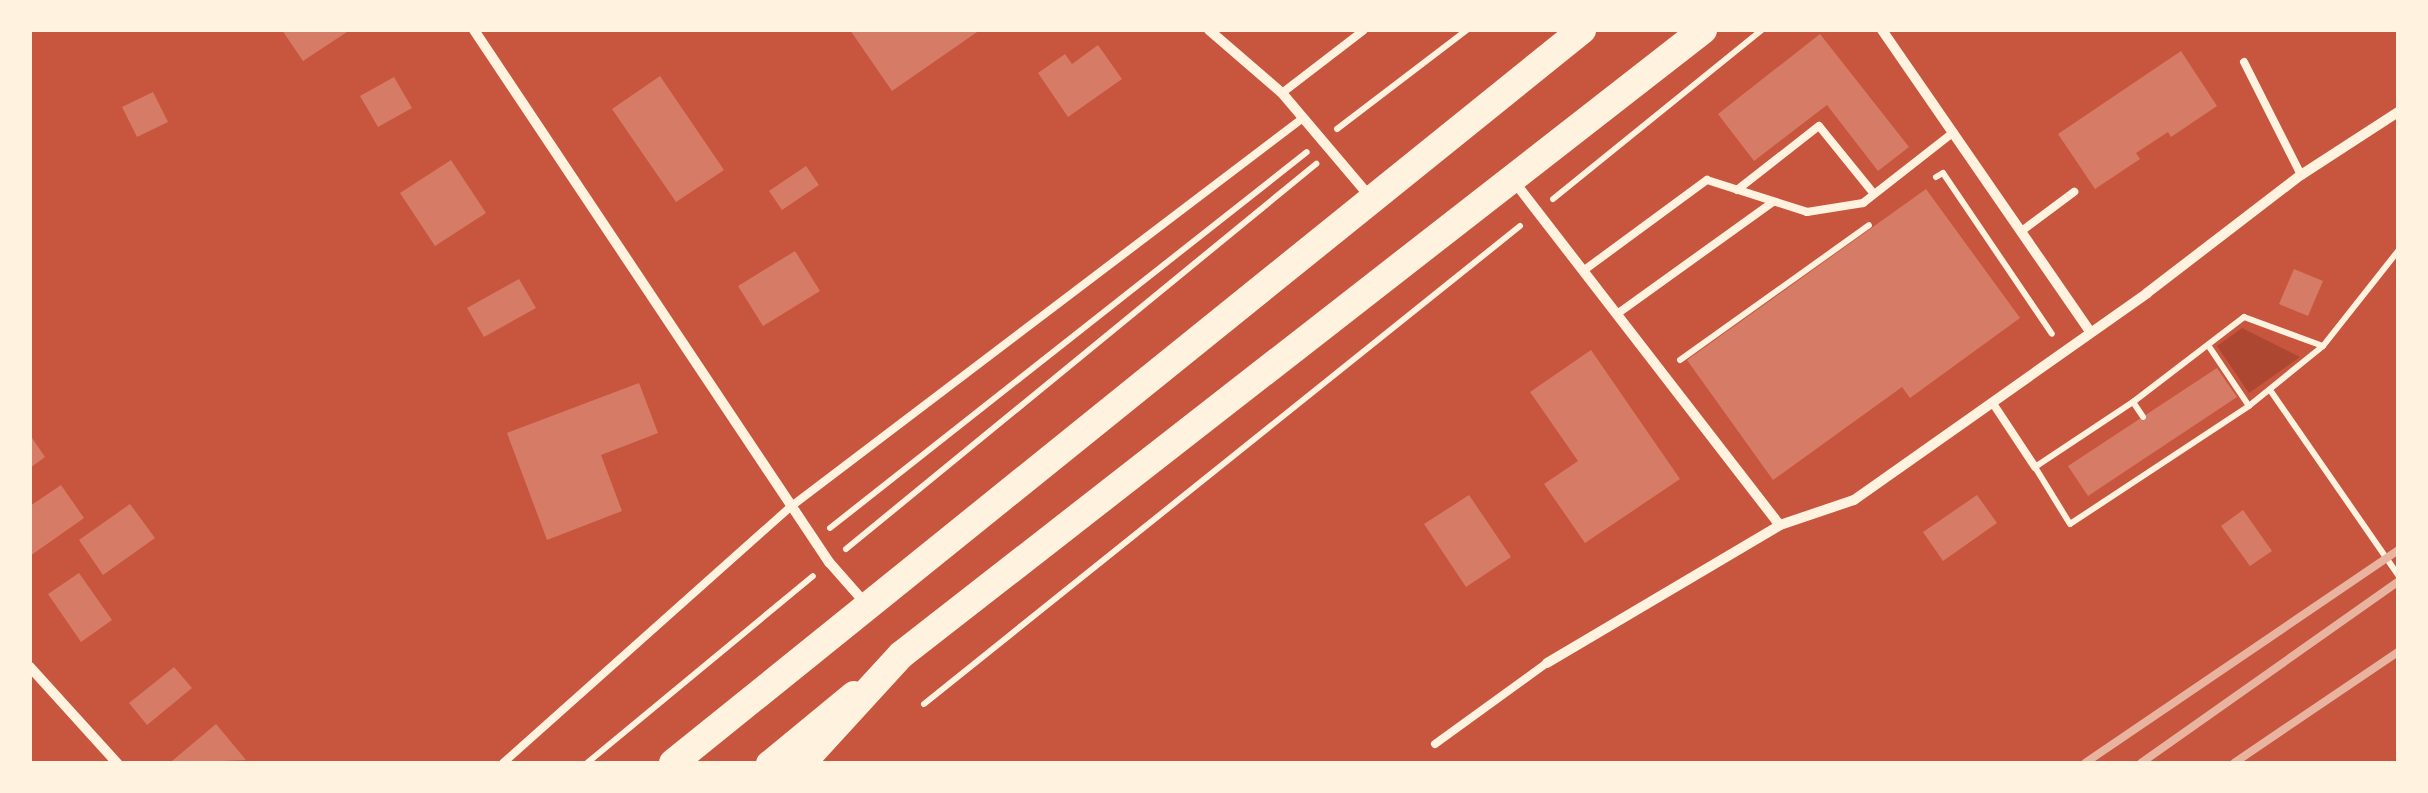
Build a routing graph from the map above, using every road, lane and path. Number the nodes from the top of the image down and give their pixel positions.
1 (474, 30) edge
2 (1209, 30) edge
3 (1364, 30) edge
4 (1467, 30) edge
5 (1582, 30) edge
6 (1703, 30) edge
7 (1762, 30) edge
8 (1882, 30) edge
9 (2244, 62) dead end
10 (1282, 93) junction
11 (2398, 112) edge
12 (1303, 118) junction
13 (1954, 132) junction
14 (1322, 140) junction
15 (1331, 152) junction
16 (2301, 174) junction
17 (1512, 179) junction
18 (1927, 184) dead end
19 (1737, 190) junction
20 (2074, 192) dead end
21 (1874, 194) junction
22 (1371, 198) junction
23 (1773, 202) junction
24 (1538, 211) junction
25 (1880, 217) dead end
26 (2023, 230) junction
27 (2398, 251) edge
28 (1583, 271) junction
29 (1617, 314) junction
30 (2090, 331) junction
31 (2208, 345) junction
32 (2323, 346) junction
33 (2063, 351) junction
34 (1662, 372) junction
35 (2270, 390) junction
36 (1992, 402) junction
37 (2133, 402) junction
38 (2249, 406) junction
39 (2143, 417) dead end
40 (2162, 446) dead end
41 (2170, 458) junction
42 (2034, 467) junction
43 (793, 505) junction
44 (1780, 525) junction
45 (816, 539) junction
46 (829, 562) junction
47 (2398, 575) edge
48 (868, 606) junction
49 (901, 654) junction
50 (1547, 663) joint
51 (30, 668) edge
52 (924, 704) dead end
53 (1435, 744) dead end
54 (117, 763) edge
55 (503, 763) edge
56 (587, 763) edge
57 (674, 763) edge
58 (768, 763) edge
59 (802, 763) edge

1 - 43 street
2 - 10 street
3 - 10 lane
4 - 14 path
5 - 22 highway
6 - 17 highway
7 - 24 path
8 - 13 street
9 - 16 lane
10 - 12 street
11 - 16 street
12 - 14 street
12 - 43 lane
13 - 21 lane
13 - 26 street
14 - 15 street
14 - 45 path
15 - 22 street
15 - 46 path
16 - 30 street
17 - 24 street
17 - 49 highway
18 - 33 path
19 - 21 lane
19 - 23 lane
19 - 28 lane
20 - 26 lane
21 - 23 lane
22 - 48 highway
23 - 29 lane
24 - 28 street
24 - 52 path
25 - 34 path
26 - 30 street
27 - 32 path
28 - 29 street
29 - 34 street
30 - 33 street
31 - 32 path
31 - 37 path
31 - 38 path
32 - 35 path
33 - 36 street
34 - 44 street
35 - 38 path
35 - 47 path
36 - 42 lane
36 - 44 street
37 - 39 path
37 - 42 path
38 - 41 path
40 - 41 path
41 - 42 path
43 - 45 street
43 - 55 lane
44 - 50 street
45 - 46 street
46 - 48 street
46 - 56 path
48 - 57 highway
49 - 58 main road
49 - 59 highway
50 - 53 lane
51 - 54 street

